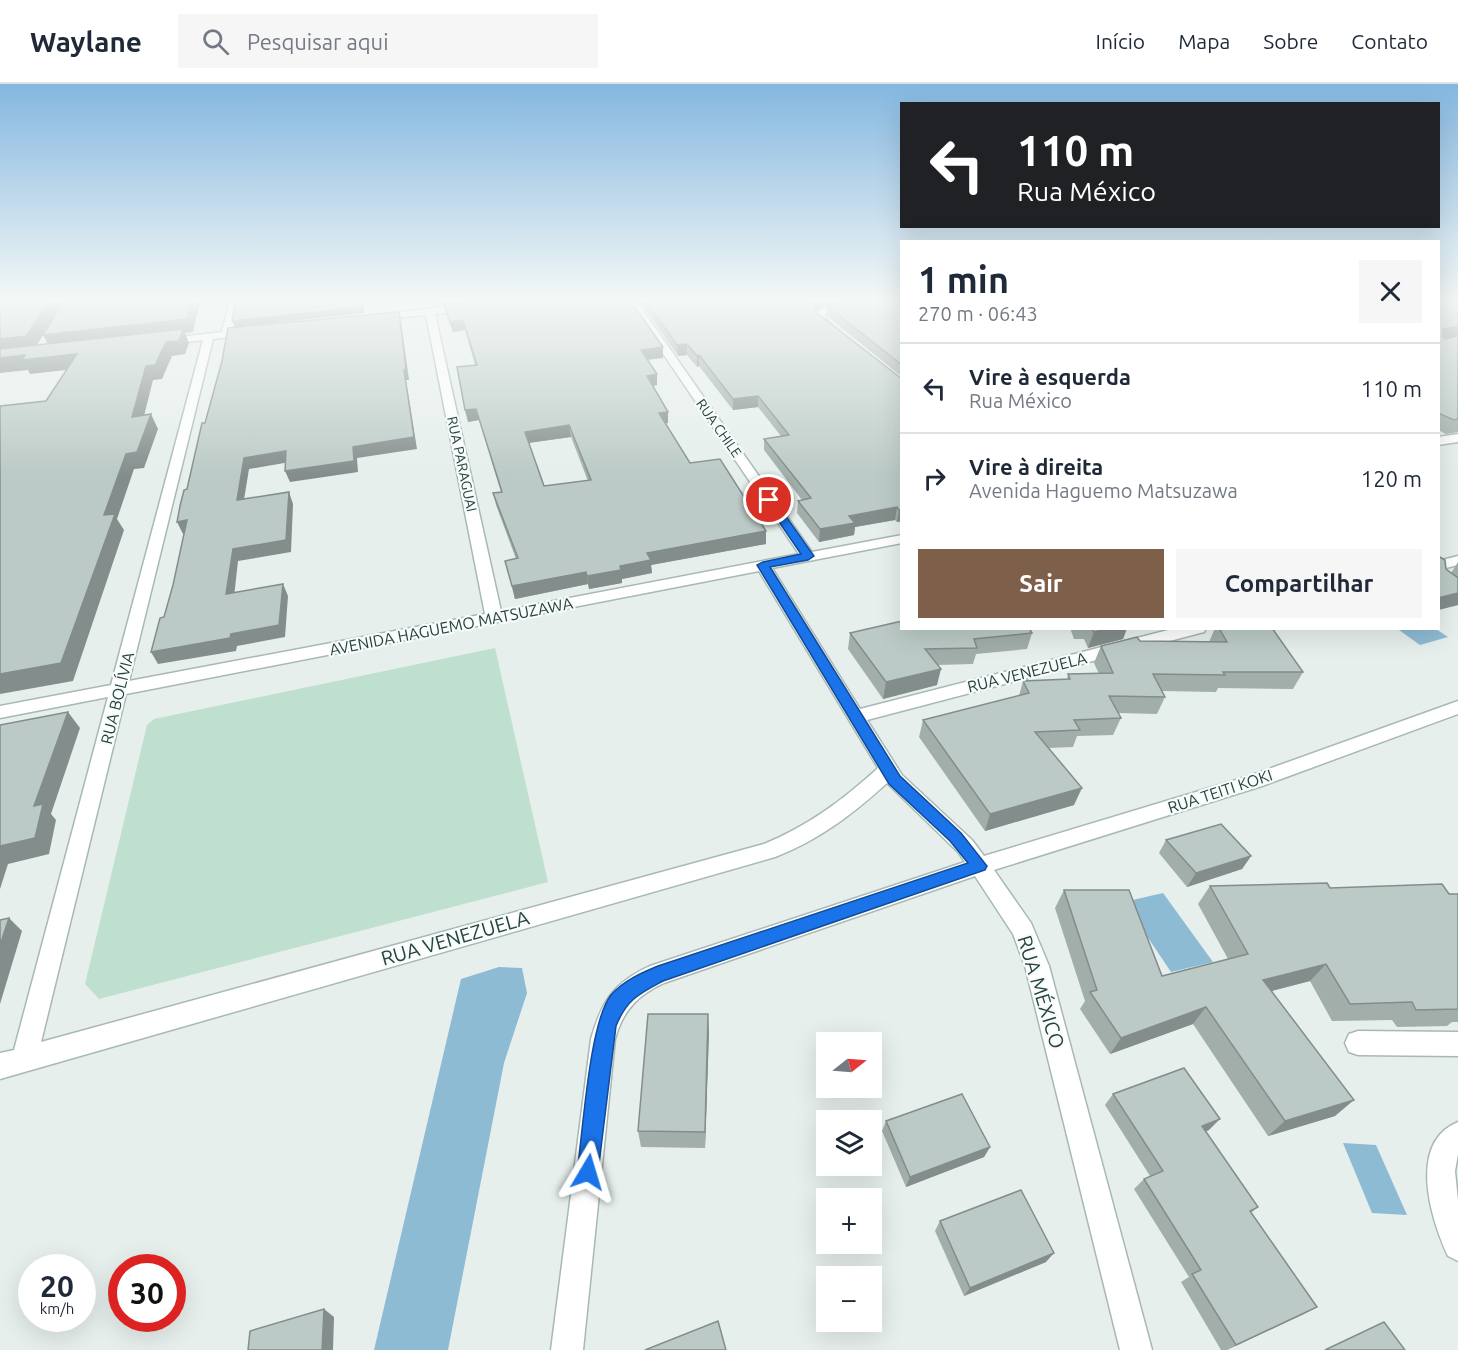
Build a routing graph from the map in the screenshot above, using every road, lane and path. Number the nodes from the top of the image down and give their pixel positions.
1 (204, 358) edge
2 (440, 358) edge
3 (671, 358) edge
4 (1458, 438) edge
5 (1440, 441) edge
6 (900, 539) edge
7 (808, 556) junction
8 (1458, 560) edge
9 (763, 565) junction
10 (1441, 573) edge
11 (494, 617) junction
12 (1190, 630) edge
13 (119, 690) junction
14 (1458, 707) edge
15 (0, 712) edge
16 (857, 716) junction
17 (888, 770) junction
18 (979, 866) junction
19 (1358, 1043) dead end
20 (1458, 1044) edge
21 (24, 1059) junction
22 (0, 1066) edge
23 (1458, 1135) edge
24 (1458, 1246) edge
25 (567, 1350) edge
26 (1136, 1350) edge

1 - 13 street, RUA BOLÍVIA
2 - 11 street, RUA PARAGUAI
3 - 7 street, RUA CHILE
4 - 5 street
6 - 7 street, AVENIDA HAGUEMO MATSUZAWA
7 - 9 street, AVENIDA HAGUEMO MATSUZAWA
8 - 10 street
9 - 11 street, AVENIDA HAGUEMO MATSUZAWA
9 - 16 street, RUA MÉXICO
11 - 13 street, AVENIDA HAGUEMO MATSUZAWA
12 - 16 street, RUA VENEZUELA
13 - 15 street, AVENIDA HAGUEMO MATSUZAWA
13 - 21 street, RUA BOLÍVIA
14 - 18 street, RUA TEITI KOKI
16 - 17 street, RUA MÉXICO
17 - 18 street, RUA MÉXICO
17 - 21 street, RUA VENEZUELA
18 - 25 street, RUA TEITI KOKI
18 - 26 street, RUA MÉXICO
19 - 20 street
21 - 22 street, RUA VENEZUELA
23 - 24 street

